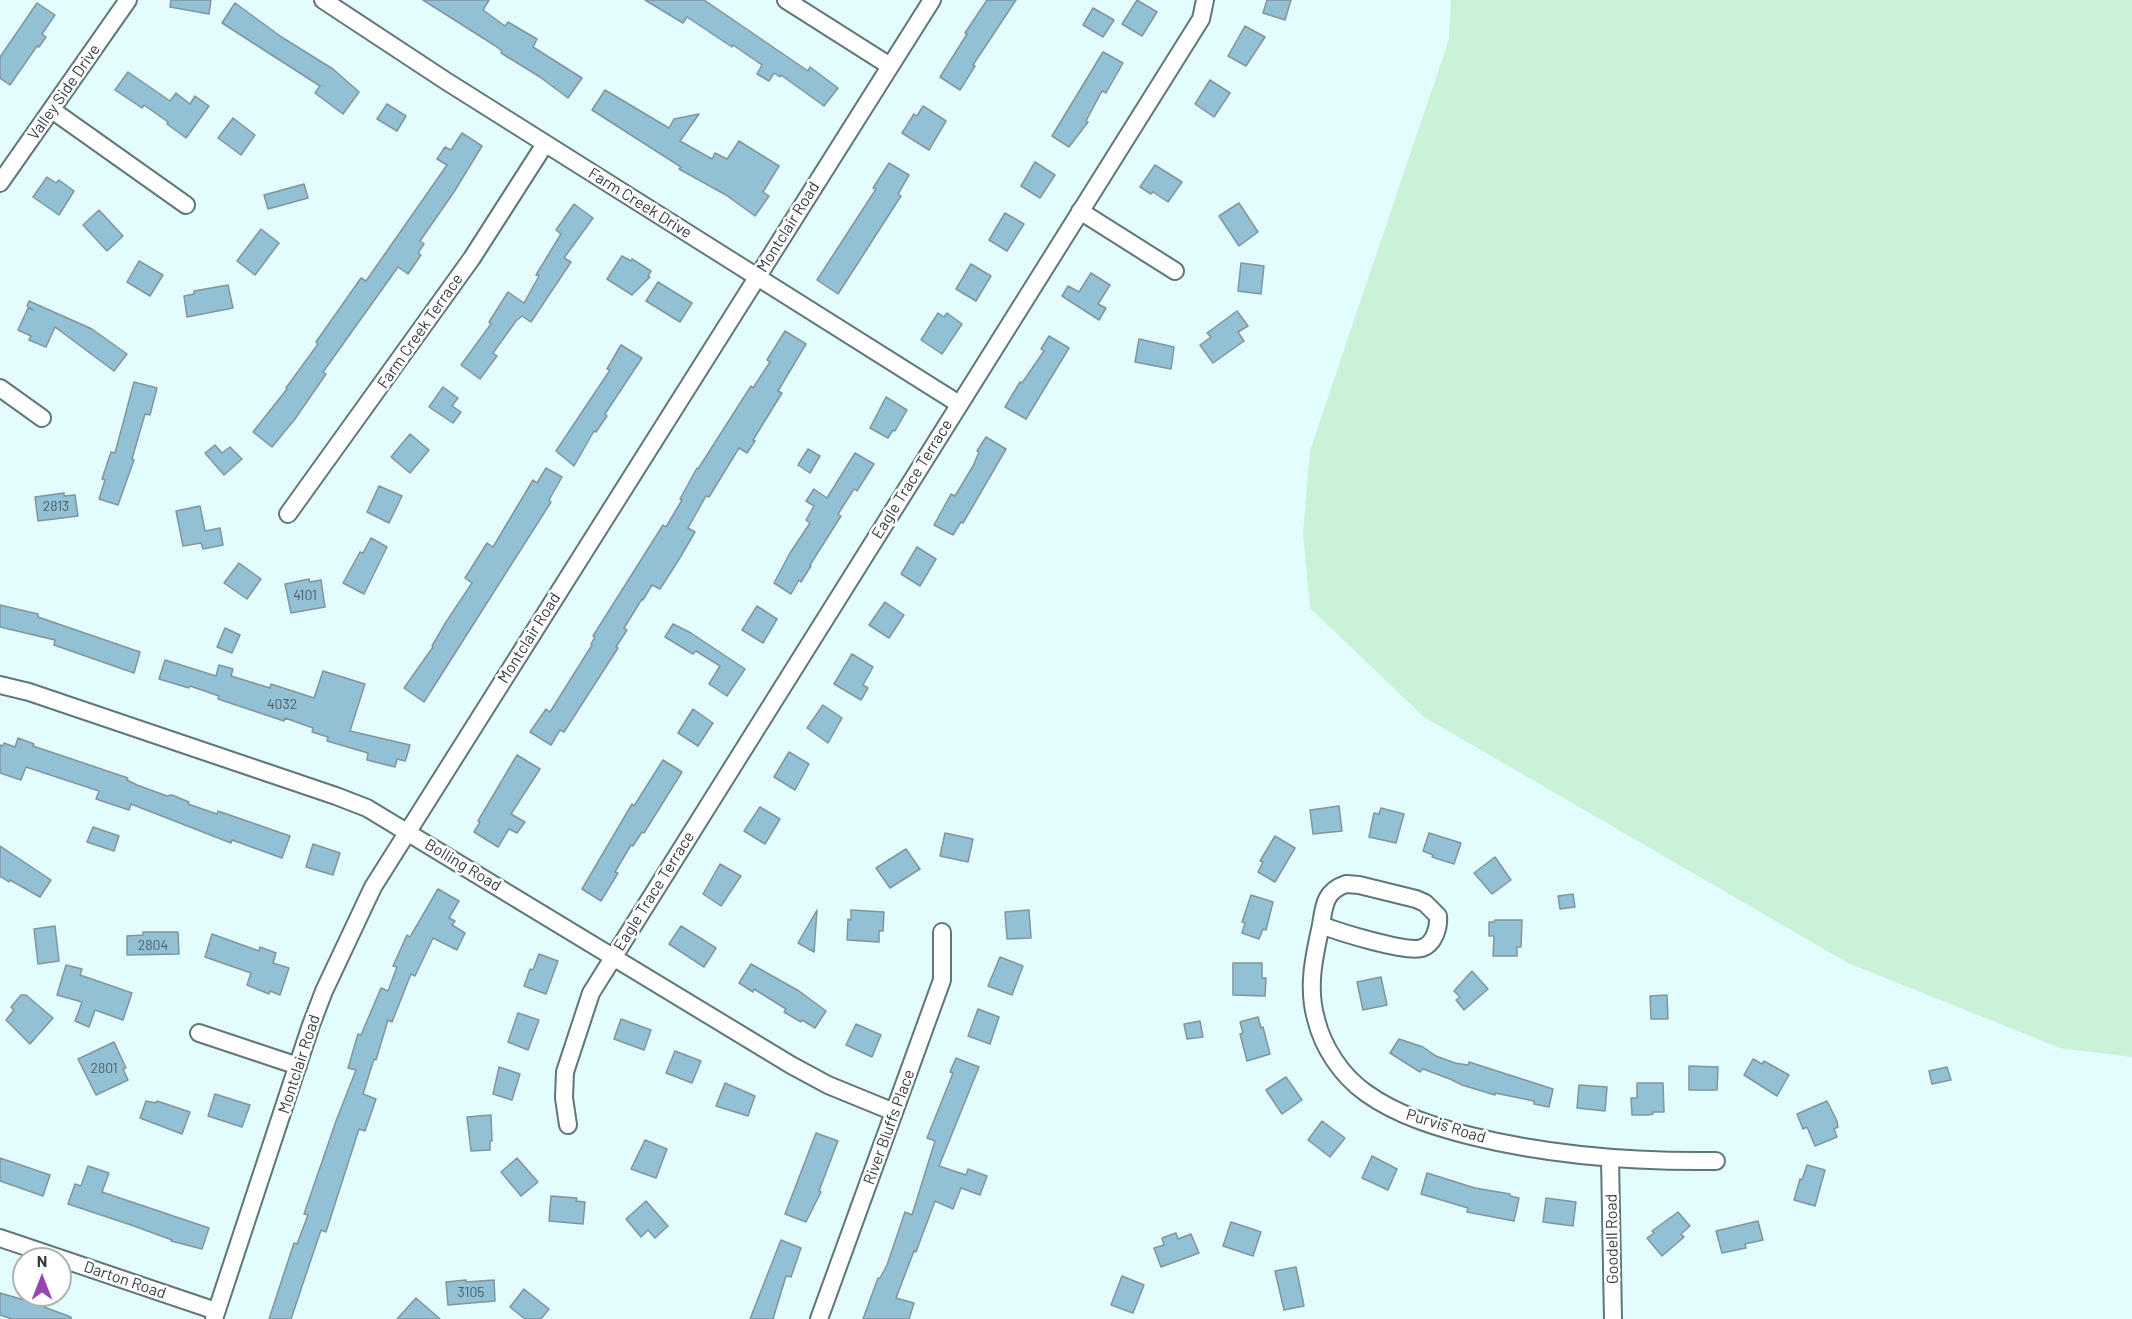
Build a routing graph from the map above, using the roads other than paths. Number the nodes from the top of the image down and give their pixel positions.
1 (128, 0) edge
2 (323, 0) edge
3 (786, 0) edge
4 (932, 0) edge
5 (1204, 0) edge
6 (890, 66) junction
7 (52, 110) junction
8 (545, 144) junction
9 (0, 183) edge
10 (186, 206) dead end
11 (1080, 211) junction
12 (1175, 271) dead end
13 (757, 277) junction
14 (0, 388) edge
15 (959, 404) junction
16 (42, 418) dead end
17 (288, 514) dead end
18 (0, 686) edge
19 (407, 831) junction
20 (1321, 925) junction
21 (942, 932) dead end
22 (614, 957) junction
23 (199, 1033) dead end
24 (298, 1065) junction
25 (894, 1112) junction
26 (568, 1125) dead end
27 (1610, 1158) junction
28 (1716, 1161) dead end
29 (0, 1238) edge
30 (215, 1315) edge
31 (819, 1319) edge
32 (1613, 1319) edge

1 - 7 street, Valley Side Drive
2 - 8 street, Farm Creek Drive
3 - 6 street
4 - 6 street, Montclair Road
5 - 11 street, Eagle Trace Terrace
6 - 13 street, Montclair Road
7 - 9 street, Valley Side Drive
7 - 10 street
8 - 13 street, Farm Creek Drive
8 - 17 street, Farm Creek Terrace
11 - 12 street
11 - 15 street, Eagle Trace Terrace
13 - 15 street, Farm Creek Drive
13 - 19 street, Montclair Road
14 - 16 street
15 - 22 street, Eagle Trace Terrace
18 - 19 street, Bolling Road
19 - 22 street, Bolling Road
19 - 24 street, Montclair Road
20 - 20 street, Purvis Road
20 - 27 street, Purvis Road
21 - 25 street, River Bluffs Place
22 - 25 street, Bolling Road
22 - 26 street, Eagle Trace Terrace
23 - 24 street
24 - 30 street, Montclair Road
25 - 31 street, River Bluffs Place
27 - 28 street, Purvis Road
27 - 32 street, Goodell Road
29 - 30 street, Darton Road

